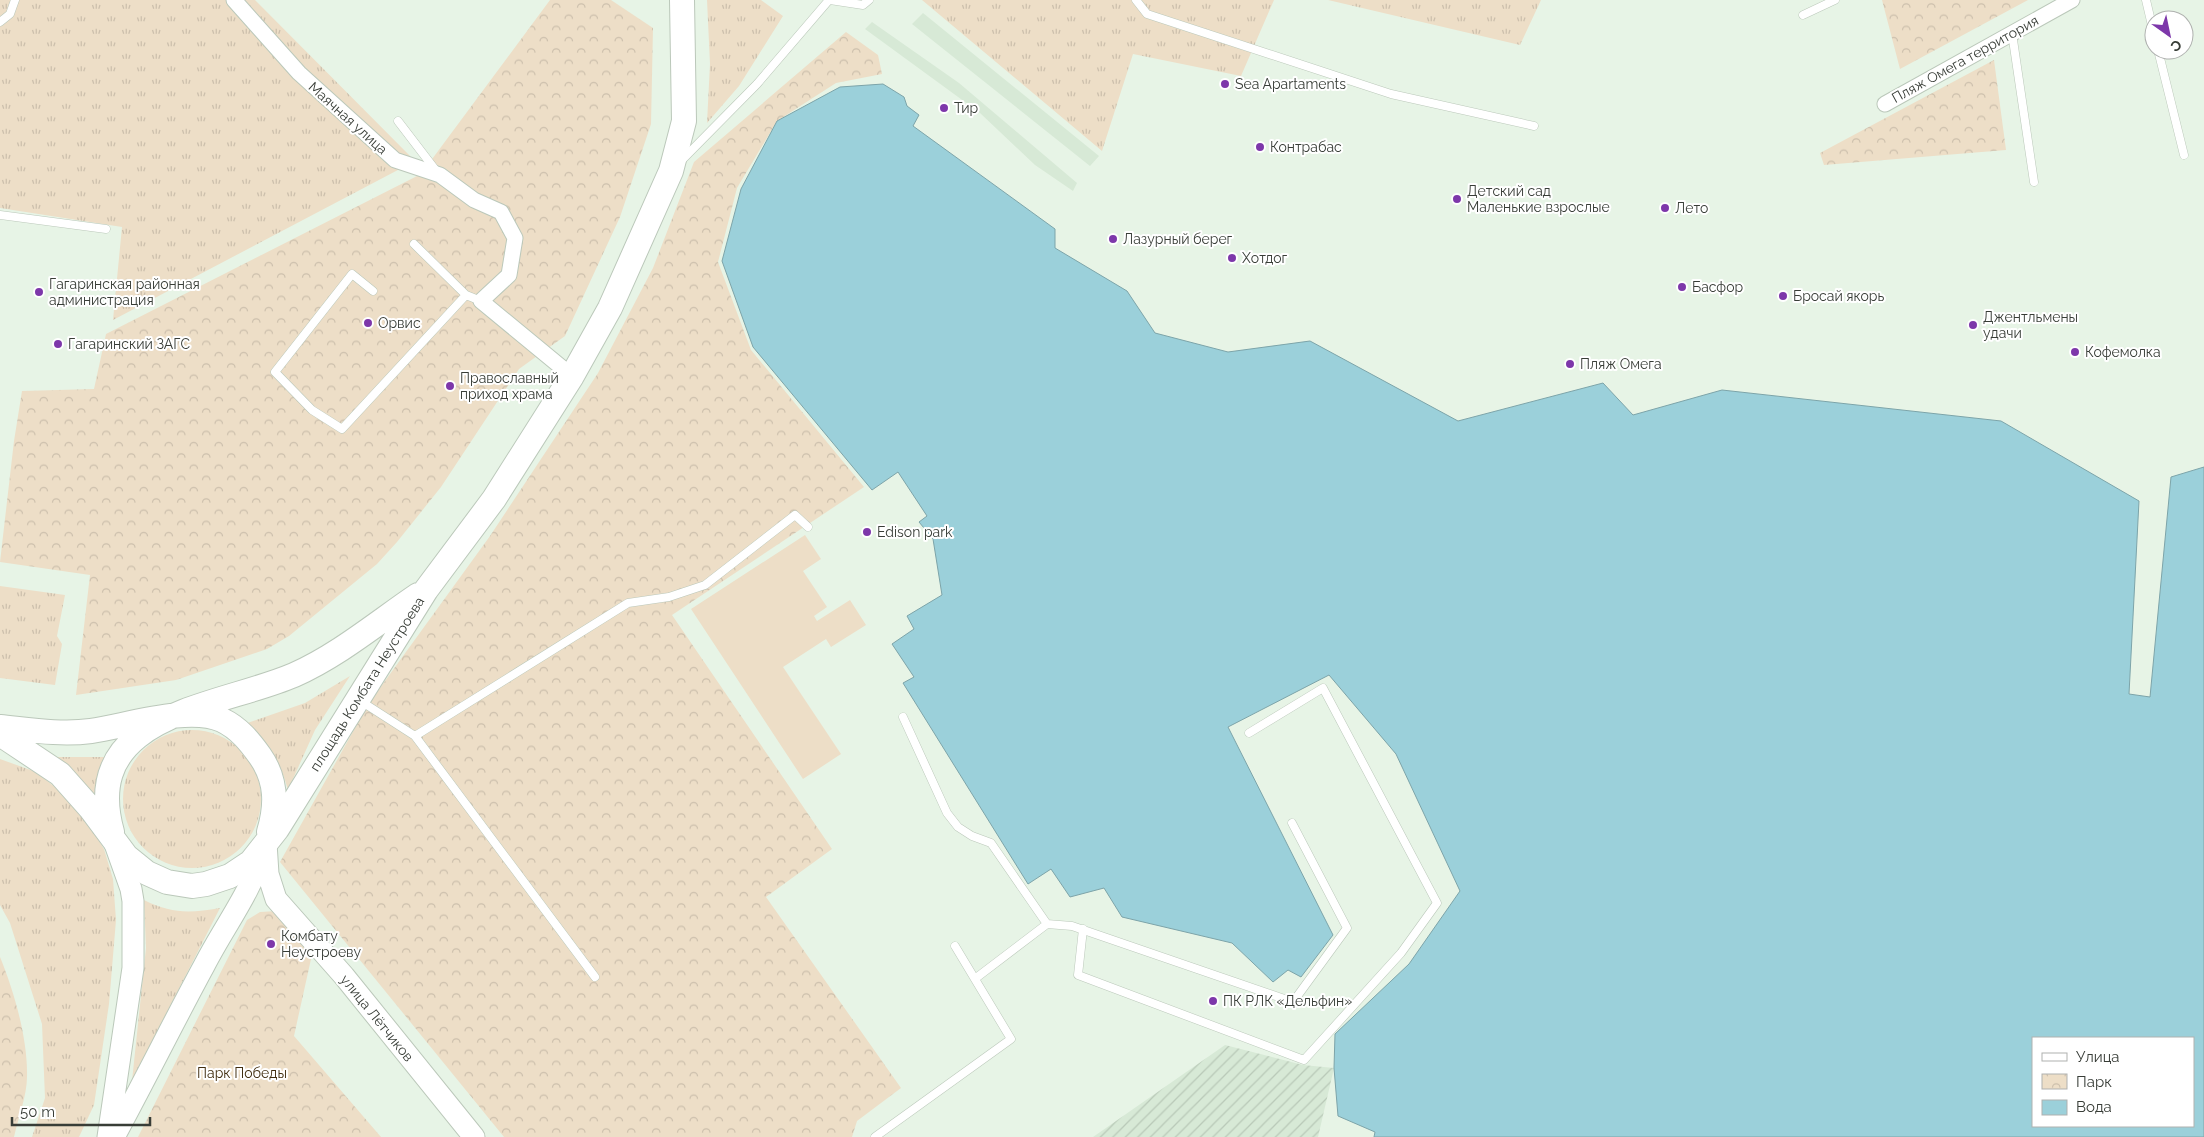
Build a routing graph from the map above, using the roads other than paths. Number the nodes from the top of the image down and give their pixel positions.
1 (15, 0) edge
2 (234, 0) edge
3 (682, 0) edge
4 (830, 0) edge
5 (869, 0) edge
6 (1136, 0) edge
7 (1835, 0) edge
8 (2072, 0) edge
9 (1803, 15) dead end
10 (0, 22) edge
11 (2012, 33) junction
12 (2160, 60) edge
13 (1885, 104) dead end
14 (398, 121) dead end
15 (1534, 126) dead end
16 (2184, 155) dead end
17 (671, 171) junction
18 (440, 176) junction
19 (2034, 182) dead end
20 (0, 215) edge
21 (106, 229) dead end
22 (414, 244) dead end
23 (374, 291) dead end
24 (466, 295) junction
25 (481, 301) junction
26 (572, 376) junction
27 (808, 527) dead end
28 (426, 590) junction
29 (358, 699) junction
30 (903, 717) dead end
31 (171, 718) junction
32 (0, 727) edge
33 (1249, 733) dead end
34 (0, 734) edge
35 (415, 736) junction
36 (1292, 822) dead end
37 (114, 841) junction
38 (266, 843) junction
39 (206, 884) junction
40 (248, 888) junction
41 (276, 899) junction
42 (1047, 924) junction
43 (1083, 930) junction
44 (955, 946) dead end
45 (594, 977) dead end
46 (976, 978) junction
47 (108, 1137) edge
48 (114, 1137) edge
49 (474, 1137) edge
50 (876, 1137) edge

1 - 10 lane
2 - 18 street, Маячная улица
3 - 17 main road
4 - 5 lane
4 - 17 lane
6 - 15 lane
7 - 9 lane
8 - 11 street, Пляж Омега территория
11 - 13 street, Пляж Омега территория
11 - 19 lane
12 - 16 lane
14 - 18 lane
17 - 26 main road
18 - 25 street, Маячная улица
20 - 21 lane
22 - 24 lane
23 - 24 lane
24 - 25 lane
25 - 26 street
26 - 28 main road
27 - 35 lane
28 - 29 main road, площадь Комбата Неустроева
28 - 31 main road, площадь Комбата Неустроева
29 - 35 lane
29 - 38 main road, площадь Комбата Неустроева
30 - 42 lane
31 - 32 main road, площадь Комбата Неустроева
31 - 37 main road, площадь Комбата Неустроева
31 - 38 main road, площадь Комбата Неустроева
33 - 43 lane
34 - 37 main road, площадь Комбата Неустроева
35 - 45 lane
36 - 43 lane
37 - 39 main road, площадь Комбата Неустроева
37 - 47 main road, площадь Комбата Неустроева
38 - 39 main road, площадь Комбата Неустроева
38 - 40 main road, площадь Комбата Неустроева
38 - 41 main road, улица Лётчиков
39 - 40 main road, площадь Комбата Неустроева
40 - 41 main road, площадь Комбата Неустроева
40 - 48 main road, площадь Комбата Неустроева
41 - 49 main road, улица Лётчиков
42 - 43 lane
42 - 46 lane
44 - 46 lane
46 - 50 lane

